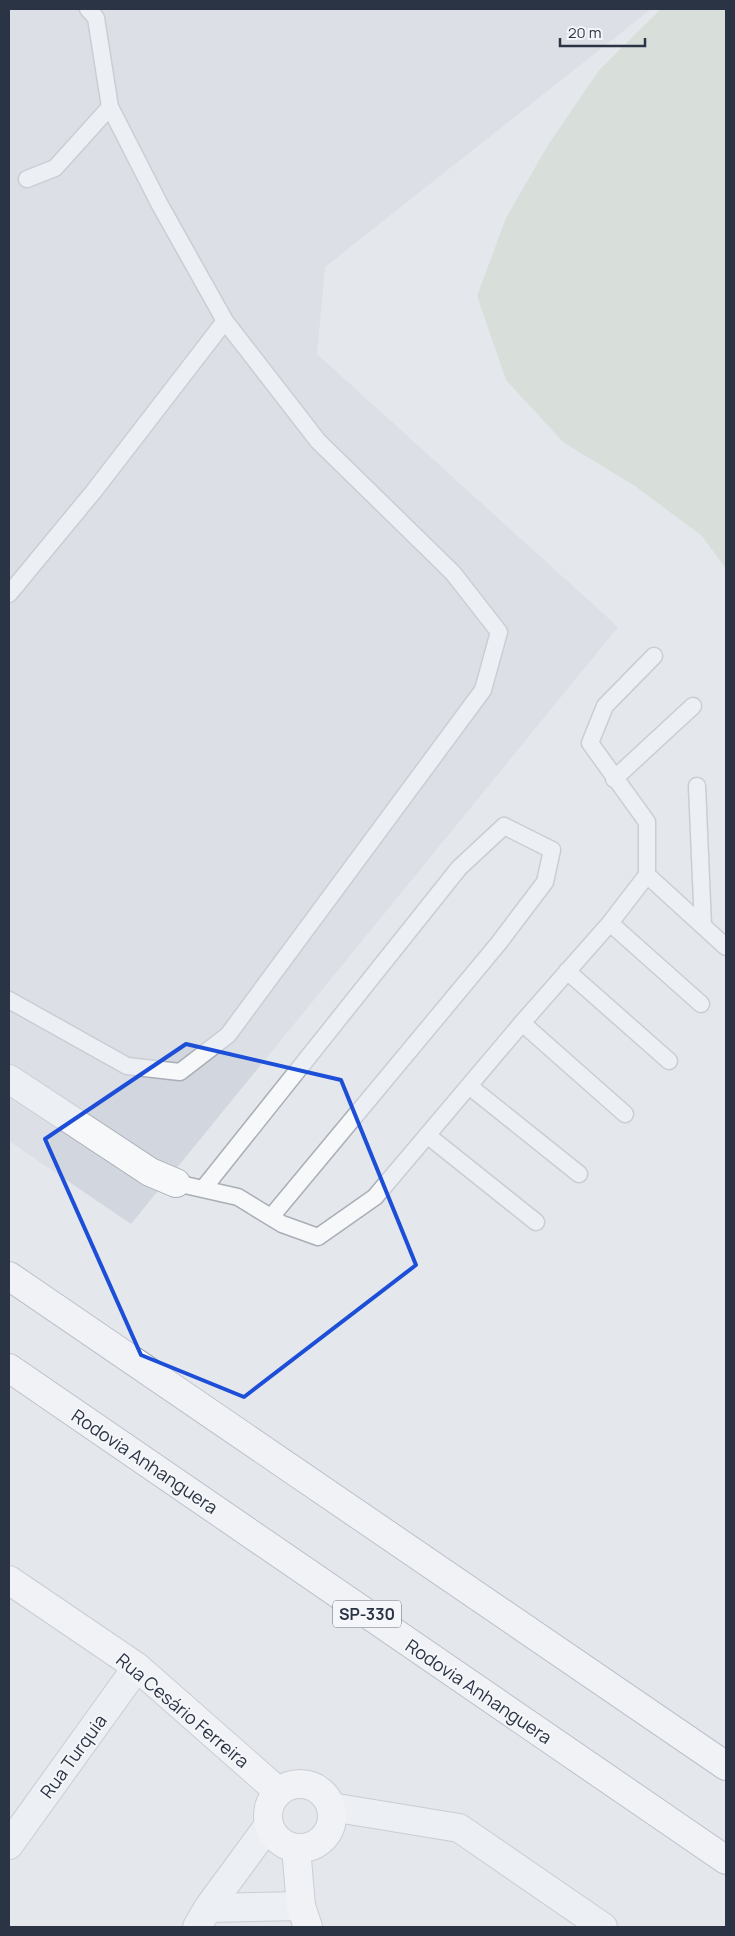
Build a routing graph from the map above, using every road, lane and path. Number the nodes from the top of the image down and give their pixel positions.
1 (96, 12) edge
2 (110, 107) junction
3 (27, 179) dead end
4 (225, 320) junction
5 (9, 594) edge
6 (654, 656) dead end
7 (693, 706) dead end
8 (614, 779) junction
9 (697, 786) dead end
10 (647, 875) junction
11 (610, 923) junction
12 (703, 926) junction
13 (726, 947) edge
14 (567, 971) junction
15 (9, 1000) edge
16 (701, 1004) dead end
17 (522, 1023) junction
18 (668, 1061) dead end
19 (9, 1079) edge
20 (469, 1086) junction
21 (625, 1114) dead end
22 (427, 1135) junction
23 (579, 1174) dead end
24 (176, 1183) joint
25 (203, 1189) junction
26 (271, 1218) junction
27 (536, 1222) dead end
28 (9, 1276) edge
29 (9, 1368) edge
30 (9, 1580) edge
31 (137, 1667) junction
32 (726, 1766) edge
33 (279, 1792) junction
34 (331, 1807) junction
35 (269, 1825) junction
36 (9, 1845) edge
37 (296, 1848) junction
38 (726, 1860) edge
39 (202, 1917) edge
40 (304, 1917) edge
41 (603, 1927) edge

1 - 2 lane
2 - 3 lane
2 - 4 lane
4 - 5 lane
4 - 15 lane
6 - 8 lane
7 - 8 lane
8 - 10 lane
9 - 12 lane
10 - 11 lane
10 - 12 lane
11 - 14 lane
11 - 16 lane
12 - 13 lane
14 - 17 lane
14 - 18 lane
17 - 20 lane
17 - 21 lane
19 - 24 street
20 - 22 lane
20 - 23 lane
22 - 26 lane
22 - 27 lane
24 - 25 lane
25 - 26 lane
25 - 26 lane
28 - 32 main road
29 - 38 main road, Rodovia Anhanguera / SP-330
30 - 31 main road, Rua Cesário Ferreira
31 - 33 main road, Rua Cesário Ferreira
31 - 36 street, Rua Turquia
33 - 34 main road
33 - 35 main road
34 - 37 main road
34 - 41 street
35 - 37 main road
35 - 39 street
37 - 40 main road
39 - 40 street

